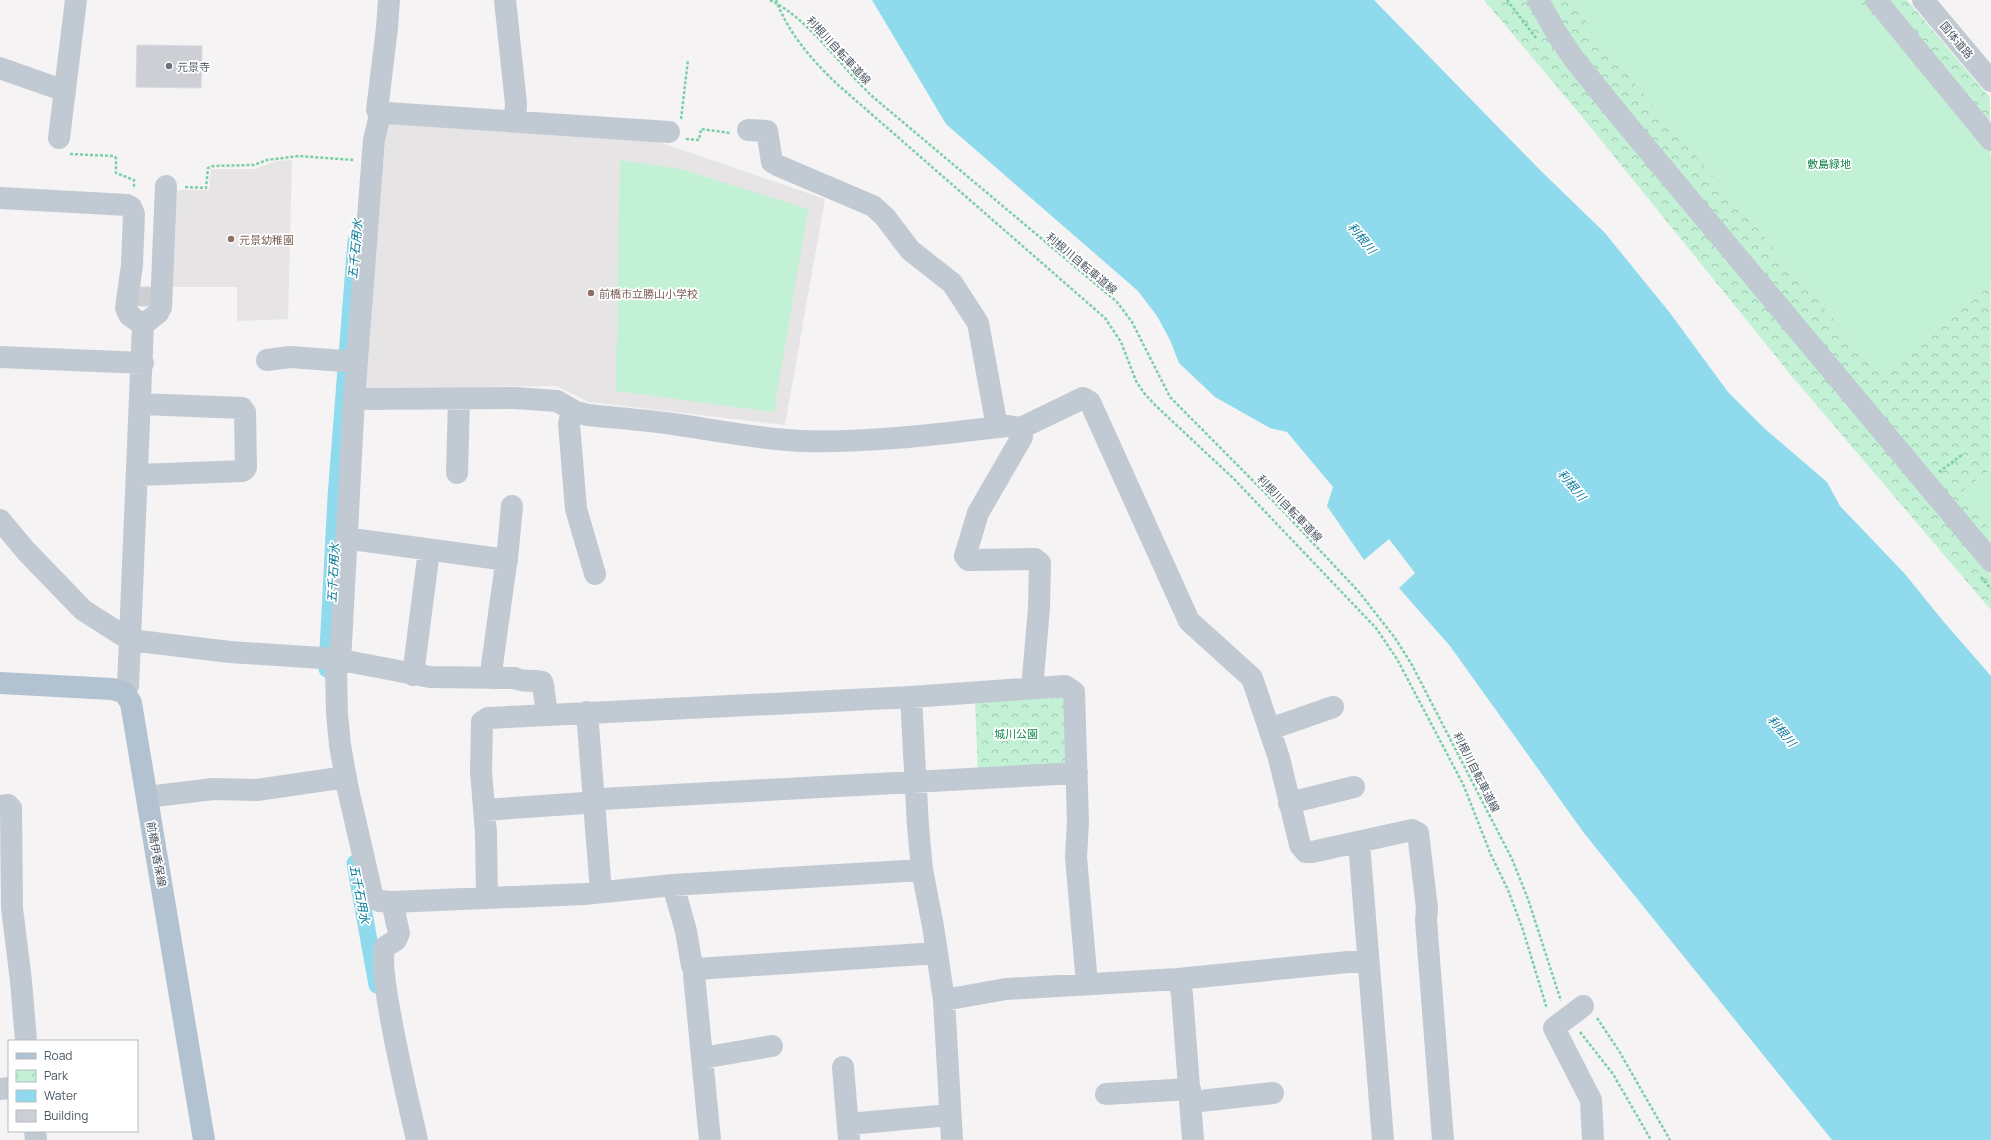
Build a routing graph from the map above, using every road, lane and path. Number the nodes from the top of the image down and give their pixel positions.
1 (76, 0) edge
2 (389, 0) edge
3 (505, 0) edge
4 (770, 0) edge
5 (776, 0) edge
6 (1538, 0) edge
7 (1876, 0) edge
8 (1923, 0) edge
9 (777, 4) junction
10 (688, 60) dead end
11 (0, 68) edge
12 (1991, 81) edge
13 (65, 91) junction
14 (380, 115) junction
15 (515, 121) junction
16 (748, 130) joint
17 (669, 132) junction
18 (59, 138) joint
19 (1991, 140) edge
20 (358, 160) dead end
21 (166, 186) joint
22 (0, 198) edge
23 (131, 207) junction
24 (143, 324) junction
25 (0, 357) edge
26 (267, 360) dead end
27 (357, 362) junction
28 (143, 363) junction
29 (354, 399) junction
30 (459, 399) junction
31 (141, 404) junction
32 (576, 412) junction
33 (997, 427) junction
34 (1021, 428) junction
35 (1963, 454) dead end
36 (457, 474) dead end
37 (138, 475) junction
38 (1925, 483) junction
39 (512, 506) dead end
40 (0, 520) edge
41 (346, 540) junction
42 (429, 550) junction
43 (507, 560) junction
44 (1991, 562) edge
45 (595, 574) dead end
46 (130, 640) junction
47 (340, 660) junction
48 (413, 675) junction
49 (492, 678) junction
50 (0, 683) edge
51 (1032, 688) junction
52 (124, 692) junction
53 (910, 697) junction
54 (1333, 707) dead end
55 (587, 712) junction
56 (547, 714) junction
57 (1270, 730) junction
58 (1077, 773) junction
59 (346, 778) junction
60 (915, 782) junction
61 (1354, 787) dead end
62 (147, 797) junction
63 (593, 800) junction
64 (1290, 803) junction
65 (0, 806) edge
66 (484, 810) junction
67 (1359, 842) junction
68 (922, 870) junction
69 (674, 885) junction
70 (601, 892) junction
71 (487, 897) junction
72 (392, 902) junction
73 (937, 953) junction
74 (1368, 960) junction
75 (696, 969) junction
76 (1178, 979) junction
77 (1087, 984) junction
78 (944, 1000) junction
79 (1569, 1017) junction
80 (26, 1040) edge
81 (772, 1046) dead end
82 (702, 1058) junction
83 (843, 1067) dead end
84 (1273, 1093) dead end
85 (1106, 1094) dead end
86 (1190, 1095) junction
87 (950, 1115) junction
88 (848, 1132) edge
89 (204, 1140) edge
90 (417, 1140) edge
91 (710, 1140) edge
92 (952, 1140) edge
93 (1193, 1140) edge
94 (1383, 1140) edge
95 (1443, 1140) edge
96 (1592, 1140) edge
97 (1651, 1140) edge
98 (1670, 1140) edge

1 - 13 street
2 - 14 street
3 - 15 street
4 - 9 path, 利根川自転車道線
5 - 9 path
6 - 38 street
7 - 19 street
8 - 12 street, 国体道路
9 - 79 path
9 - 79 path, 利根川自転車道線
10 - 17 path
11 - 13 street
13 - 18 street
14 - 15 street
14 - 27 street
15 - 17 street
16 - 17 path
16 - 33 street
18 - 23 path
20 - 21 path
21 - 24 street
22 - 23 street
23 - 24 street
24 - 28 street
25 - 28 street
26 - 27 street
27 - 29 street
28 - 31 street
29 - 30 street
29 - 41 street
30 - 32 street
30 - 36 street
31 - 37 street
31 - 37 street
32 - 33 street
32 - 45 street
33 - 34 street
34 - 51 street
34 - 57 street
35 - 38 path
37 - 46 street
38 - 44 street
39 - 43 street
40 - 46 street
41 - 42 street
41 - 47 street
42 - 43 street
42 - 48 street
43 - 49 street
46 - 47 street
46 - 52 street
47 - 48 street
47 - 59 street
48 - 49 street
49 - 56 street
50 - 52 main road
51 - 53 street
51 - 58 street
52 - 62 main road, 前橋伊香保線
53 - 55 street
53 - 60 street
54 - 57 street
55 - 56 street
55 - 63 street
56 - 66 street
57 - 64 street
58 - 60 street
58 - 77 street
59 - 62 street
59 - 72 street
60 - 63 street
60 - 68 street
61 - 64 street
62 - 89 main road, 前橋伊香保線
63 - 66 street
63 - 70 street
64 - 67 street
65 - 80 street
66 - 71 street
67 - 74 street
67 - 95 street
68 - 69 street
68 - 73 street
69 - 70 street
69 - 75 street
70 - 71 street
71 - 72 street
72 - 90 street
73 - 75 street
73 - 78 street
74 - 76 street
74 - 94 street
75 - 82 street
76 - 77 street
76 - 86 street
77 - 78 street
78 - 87 street
79 - 96 street
79 - 97 path, 利根川自転車道線
79 - 98 path
81 - 82 street
82 - 91 street
83 - 88 street
84 - 86 street
85 - 86 street
86 - 93 street
87 - 88 street
87 - 92 street

